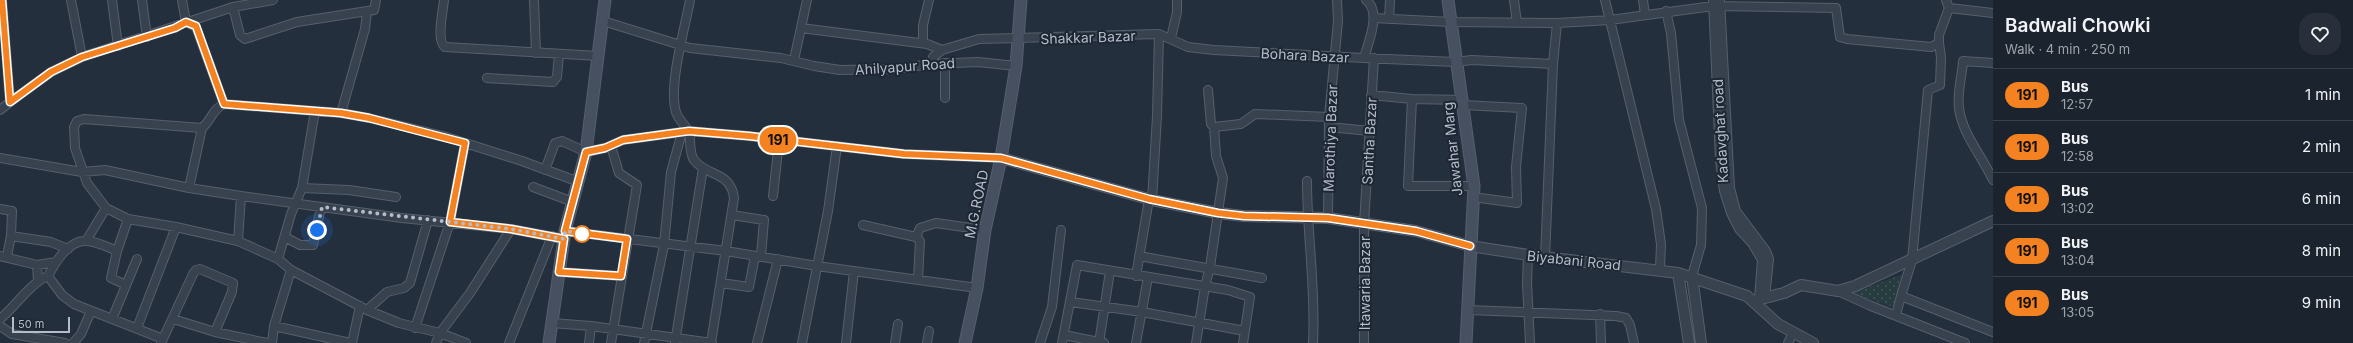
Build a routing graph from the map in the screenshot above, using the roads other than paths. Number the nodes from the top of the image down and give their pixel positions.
1 (2, 0) edge
2 (71, 0) edge
3 (112, 0) edge
4 (142, 0) edge
5 (182, 0) edge
6 (273, 0) edge
7 (376, 0) edge
8 (444, 0) edge
9 (534, 0) edge
10 (605, 0) edge
11 (690, 0) edge
12 (807, 0) edge
13 (929, 0) edge
14 (1021, 0) edge
15 (1177, 0) edge
16 (1337, 0) edge
17 (1366, 0) edge
18 (1390, 0) edge
19 (1448, 0) edge
20 (1514, 0) edge
21 (1605, 0) edge
22 (1643, 0) edge
23 (1717, 3) edge
24 (1947, 4) edge
25 (233, 7) junction
26 (1666, 10) junction
27 (367, 12) junction
28 (1993, 13) edge
29 (1645, 15) junction
30 (1374, 18) junction
31 (1390, 19) junction
32 (1610, 20) junction
33 (603, 21) junction
34 (186, 22) junction
35 (1451, 22) junction
36 (1518, 23) junction
37 (1557, 23) junction
38 (801, 28) junction
39 (1159, 34) junction
40 (147, 37) junction
41 (1171, 38) junction
42 (1018, 39) junction
43 (923, 43) junction
44 (1939, 43) junction
45 (682, 44) junction
46 (118, 46) junction
47 (942, 50) junction
48 (536, 53) junction
49 (559, 54) junction
50 (2, 55) edge
51 (599, 56) junction
52 (82, 57) junction
53 (1334, 57) junction
54 (1364, 58) junction
55 (1374, 58) junction
56 (794, 60) junction
57 (1455, 62) junction
58 (945, 63) junction
59 (1993, 63) edge
60 (931, 64) junction
61 (1553, 64) junction
62 (1016, 66) junction
63 (487, 78) dead end
64 (1208, 90) dead end
65 (1371, 95) junction
66 (945, 98) dead end
67 (1412, 99) junction
68 (10, 102) junction
69 (1463, 102) junction
70 (224, 104) junction
71 (0, 110) edge
72 (315, 111) junction
73 (341, 113) junction
74 (1329, 117) junction
75 (1214, 127) junction
76 (1329, 127) junction
77 (202, 128) junction
78 (1370, 131) junction
79 (686, 132) junction
80 (779, 141) junction
81 (465, 143) junction
82 (611, 146) junction
83 (837, 146) junction
84 (586, 152) junction
85 (0, 158) edge
86 (1001, 158) junction
87 (703, 168) junction
88 (545, 170) junction
89 (82, 172) junction
90 (1993, 180) edge
91 (1307, 181) dead end
92 (579, 182) junction
93 (532, 187) dead end
94 (189, 188) junction
95 (302, 188) junction
96 (1474, 192) junction
97 (240, 196) junction
98 (773, 196) dead end
99 (396, 197) dead end
100 (1150, 199) junction
101 (573, 202) junction
102 (297, 204) junction
103 (322, 207) junction
104 (106, 208) junction
105 (0, 209) edge
106 (1218, 213) junction
107 (732, 215) junction
108 (1328, 218) junction
109 (128, 219) junction
110 (1307, 219) junction
111 (428, 220) junction
112 (1993, 221) edge
113 (450, 222) junction
114 (1364, 224) junction
115 (863, 225) dead end
116 (176, 227) junction
117 (511, 229) junction
118 (985, 230) junction
119 (1061, 230) dead end
120 (565, 235) junction
121 (11, 236) junction
122 (552, 236) junction
123 (285, 237) junction
124 (916, 237) junction
125 (627, 239) junction
126 (86, 240) junction
127 (238, 241) junction
128 (664, 245) junction
129 (1470, 246) junction
130 (692, 248) junction
131 (68, 249) junction
132 (117, 251) junction
133 (726, 251) junction
134 (1528, 255) junction
135 (4, 256) edge
136 (758, 256) junction
137 (1139, 256) junction
138 (1545, 258) junction
139 (137, 259) dead end
140 (278, 259) junction
141 (778, 259) junction
142 (1912, 260) junction
143 (56, 262) junction
144 (37, 265) junction
145 (817, 266) junction
146 (1210, 268) junction
147 (1660, 269) junction
148 (291, 270) junction
149 (854, 271) junction
150 (1110, 271) junction
151 (559, 272) junction
152 (1678, 273) junction
153 (48, 276) junction
154 (621, 276) junction
155 (1136, 276) junction
156 (1692, 276) junction
157 (1148, 277) junction
158 (1262, 278) dead end
159 (918, 279) junction
160 (38, 281) junction
161 (721, 283) junction
162 (126, 285) junction
163 (1205, 286) junction
164 (977, 288) junction
165 (1838, 291) junction
166 (1901, 296) junction
167 (1759, 299) junction
168 (1071, 302) junction
169 (363, 308) junction
170 (1104, 308) junction
171 (1468, 310) junction
172 (91, 311) junction
173 (1142, 312) junction
174 (1528, 312) junction
175 (1600, 314) junction
176 (1896, 315) junction
177 (1, 317) edge
178 (112, 319) junction
179 (173, 319) junction
180 (552, 323) junction
181 (1199, 323) junction
182 (898, 324) dead end
183 (0, 326) edge
184 (274, 326) junction
185 (592, 326) junction
186 (138, 328) junction
187 (414, 328) junction
188 (612, 329) junction
189 (928, 331) dead end
190 (215, 332) junction
191 (1245, 332) junction
192 (1993, 332) edge
193 (440, 333) junction
194 (1793, 333) junction
195 (646, 334) junction
196 (1063, 339) edge
197 (162, 341) edge
198 (676, 341) edge
199 (65, 343) edge
200 (73, 343) edge
201 (267, 343) edge
202 (272, 343) edge
203 (351, 343) edge
204 (436, 343) edge
205 (466, 343) edge
206 (509, 343) edge
207 (549, 343) edge
208 (589, 343) edge
209 (611, 343) edge
210 (644, 343) edge
211 (711, 343) edge
212 (757, 343) edge
213 (802, 343) edge
214 (846, 343) edge
215 (895, 343) edge
216 (927, 343) edge
217 (965, 343) edge
218 (1040, 343) edge
219 (1101, 343) edge
220 (1136, 343) edge
221 (1196, 343) edge
222 (1243, 343) edge
223 (1312, 343) edge
224 (1364, 343) edge
225 (1466, 343) edge
226 (1530, 343) edge
227 (1601, 343) edge
228 (1634, 343) edge
229 (1689, 343) edge
230 (1701, 343) edge
231 (1788, 343) edge
232 (1813, 343) edge
233 (1965, 343) edge

1 - 50 street
2 - 52 street
3 - 46 street
4 - 40 street
5 - 34 street
6 - 25 street
7 - 27 street
8 - 48 street
9 - 48 street
10 - 33 main road
11 - 45 street
12 - 38 street
13 - 43 street
14 - 42 main road, M.G.ROAD
15 - 41 street
16 - 53 street, Marothiya Bazar
17 - 30 street
18 - 31 street
19 - 35 main road, Jawahar Marg
20 - 36 street
21 - 32 street
22 - 29 street
23 - 26 street
23 - 44 street
23 - 167 street, Kadavghat road
24 - 28 street
24 - 44 street
25 - 27 street
25 - 34 street
26 - 29 street
26 - 156 street
27 - 73 street
29 - 32 street
30 - 31 street
30 - 54 street
31 - 35 street
32 - 37 street
32 - 147 street
33 - 45 street, Ahilyapur Road
33 - 51 main road
34 - 40 street
34 - 70 street
35 - 36 street
35 - 57 main road, Jawahar Marg
36 - 37 street
37 - 61 street
38 - 43 street
38 - 56 street
39 - 41 street, Bohara Bazar
39 - 42 street, Shakkar Bazar
39 - 100 street
40 - 46 street
41 - 53 street, Bohara Bazar
42 - 47 street, Shakkar Bazar
42 - 62 main road, M.G.ROAD
43 - 47 street
44 - 142 street
45 - 56 street, Ahilyapur Road
45 - 79 street
46 - 52 street
47 - 60 street
48 - 49 street
49 - 51 street
49 - 63 street
50 - 68 street
51 - 84 main road
52 - 68 street
53 - 54 street, Bohara Bazar
53 - 74 street, Marothiya Bazar
54 - 55 street, Bohara Bazar
55 - 57 street, Bohara Bazar
55 - 65 street, Santha Bazar
56 - 60 street, Ahilyapur Road
57 - 61 street, Bohara Bazar
57 - 69 main road, Jawahar Marg
58 - 60 street, Ahilyapur Road
58 - 62 street, Ahilyapur Road
58 - 66 street
59 - 90 street
61 - 138 street
62 - 86 main road, M.G.ROAD
64 - 75 street
65 - 67 street
65 - 78 street, Santha Bazar
67 - 69 street
67 - 96 street
68 - 71 street
69 - 96 main road, Jawahar Marg
69 - 96 street
70 - 72 street
70 - 77 street
72 - 73 street
72 - 95 street
73 - 81 street
74 - 75 street
74 - 76 street, Marothiya Bazar
75 - 106 street
76 - 78 street
76 - 108 street, Marothiya Bazar
77 - 89 street
77 - 94 street
78 - 114 street, Santha Bazar
79 - 80 street
79 - 82 street
79 - 87 street
79 - 128 street
80 - 83 street
80 - 98 street
81 - 88 street
81 - 113 street
82 - 84 street
82 - 125 street
83 - 86 street
83 - 145 street
84 - 88 street
84 - 92 main road
85 - 89 street
86 - 100 street, Biyabani Road
86 - 118 main road, M.G.ROAD
87 - 107 street
87 - 130 street
88 - 92 street
89 - 94 street
89 - 104 street
91 - 110 street
92 - 101 main road
93 - 101 street
94 - 97 street
95 - 99 street
95 - 102 street
96 - 129 main road, Jawahar Marg
97 - 102 street
97 - 127 street
100 - 106 street, Biyabani Road
100 - 137 street
101 - 120 main road
102 - 103 street
102 - 123 street
103 - 111 street
103 - 123 street
104 - 109 street
104 - 126 street
105 - 121 street
106 - 110 street, Biyabani Road
106 - 146 street
107 - 133 street
107 - 136 street
108 - 110 street, Biyabani Road
108 - 114 street, Biyabani Road
109 - 116 street
109 - 132 street
110 - 223 street
111 - 113 street
111 - 169 street
112 - 142 street
113 - 117 street
113 - 187 street
114 - 129 street, Biyabani Road
114 - 224 street, Itawaria Bazar
115 - 124 street
116 - 127 street
116 - 186 street
117 - 122 street
117 - 193 street
118 - 124 street
118 - 164 main road, M.G.ROAD
119 - 218 street
120 - 122 street
120 - 125 street
120 - 151 main road
121 - 131 street
121 - 135 street
122 - 206 street
123 - 140 street
124 - 159 street
125 - 128 street
125 - 154 street
126 - 131 street
126 - 132 street
127 - 140 street
128 - 130 street
128 - 195 street
129 - 134 street, Biyabani Road
129 - 171 main road, Jawahar Marg
130 - 133 street
130 - 198 street
131 - 143 street
132 - 162 street
133 - 136 street
133 - 161 street
134 - 138 street, Biyabani Road
134 - 174 street
135 - 144 street
136 - 141 street
136 - 161 street
137 - 146 street
137 - 155 street
138 - 147 street, Biyabani Road
139 - 162 street
140 - 148 street
141 - 145 street
141 - 212 street
142 - 165 street
142 - 166 street
143 - 144 street
143 - 153 street
144 - 160 street
145 - 149 street
145 - 213 street
146 - 158 street
146 - 163 street
147 - 152 street, Biyabani Road
148 - 169 street
148 - 184 street
149 - 159 street
149 - 214 street
150 - 155 street
150 - 168 street
150 - 170 street
151 - 154 street
151 - 180 main road
152 - 156 street, Biyabani Road
152 - 229 street
153 - 160 street
153 - 172 street
154 - 188 street
155 - 157 street
156 - 167 street, Biyabani Road
156 - 230 street
157 - 163 street
157 - 173 street
159 - 164 street
160 - 177 street
161 - 211 street
162 - 178 street
163 - 181 street
163 - 191 street
164 - 217 main road, M.G.ROAD
165 - 167 street
165 - 176 street
166 - 176 street
166 - 192 street
167 - 194 street, Biyabani Road
168 - 170 street
168 - 196 street
169 - 187 street
169 - 203 street
170 - 173 street
170 - 219 street
171 - 174 street
171 - 225 main road, Jawahar Marg
172 - 178 street
172 - 200 street
173 - 181 street
173 - 220 street
174 - 175 street
174 - 226 street
175 - 227 street
175 - 228 street
176 - 233 street
178 - 186 street
179 - 190 street
179 - 190 street
179 - 197 street
180 - 185 street
180 - 207 main road
181 - 191 street
181 - 221 street
182 - 215 street
183 - 199 street
184 - 202 street
184 - 203 street
185 - 188 street
185 - 208 street
186 - 197 street
187 - 193 street
188 - 195 street
188 - 209 street
189 - 216 street
190 - 201 street
191 - 222 street
193 - 204 street
193 - 205 street
194 - 231 street
194 - 232 street, Biyabani Road
195 - 198 street
195 - 210 street
196 - 219 street
198 - 211 street

